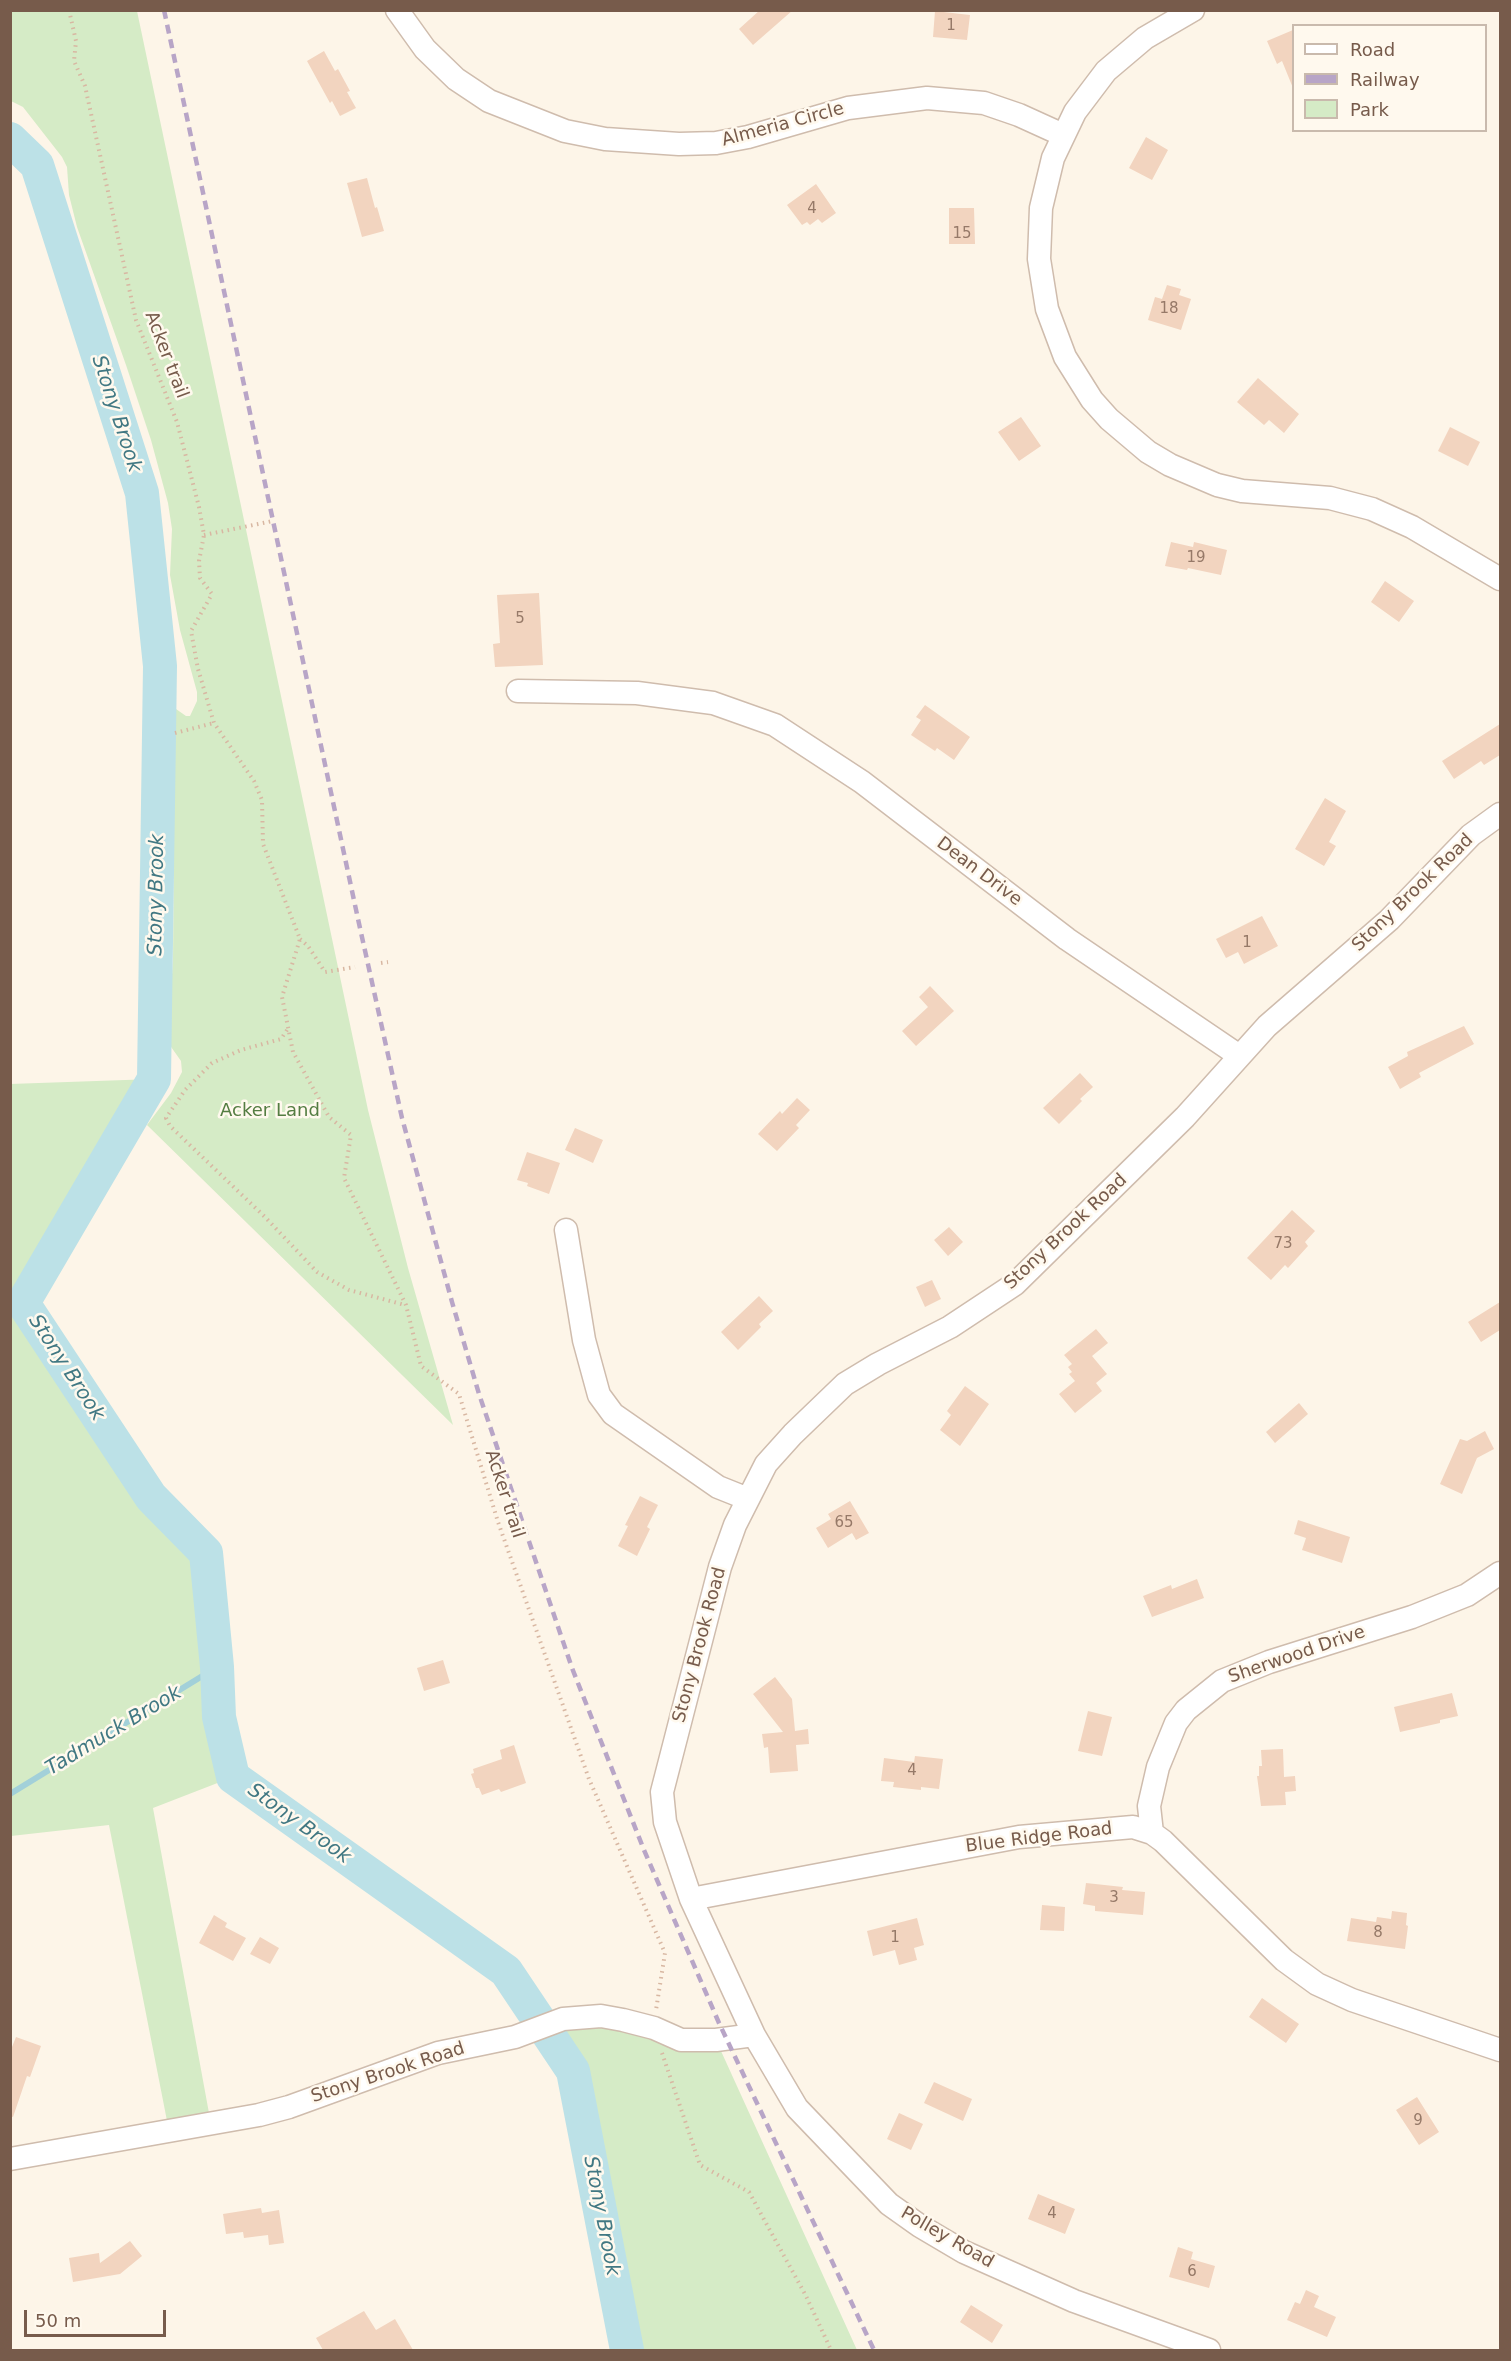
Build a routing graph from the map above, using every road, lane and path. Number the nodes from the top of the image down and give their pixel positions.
1 (69, 10) edge
2 (397, 10) edge
3 (1194, 10) edge
4 (1063, 135) junction
5 (273, 521) dead end
6 (204, 535) junction
7 (1500, 579) edge
8 (518, 691) dead end
9 (214, 723) junction
10 (175, 733) dead end
11 (1500, 814) edge
12 (300, 939) junction
13 (388, 962) dead end
14 (381, 963) dead end
15 (355, 967) dead end
16 (287, 1030) junction
17 (1238, 1055) junction
18 (566, 1230) dead end
19 (406, 1305) junction
20 (748, 1498) junction
21 (1500, 1573) edge
22 (1152, 1833) junction
23 (691, 1899) junction
24 (654, 2028) junction
25 (754, 2035) junction
26 (1500, 2050) edge
27 (10, 2159) edge
28 (831, 2350) edge
29 (1209, 2350) edge

1 - 6 path, Acker trail
2 - 4 street, Almeria Circle
3 - 4 street
4 - 7 street
5 - 6 path
6 - 9 path, Acker trail
8 - 17 street, Dean Drive
9 - 10 path
9 - 12 path
11 - 17 street, Stony Brook Road
12 - 15 path
12 - 16 path, Acker trail
13 - 14 path
16 - 19 path, Acker trail
16 - 19 path
17 - 20 street, Stony Brook Road
18 - 20 street
19 - 24 path, Acker trail
20 - 23 street, Stony Brook Road
21 - 22 street, Sherwood Drive
22 - 23 street, Blue Ridge Road
22 - 26 street
23 - 25 street, Stony Brook Road
24 - 25 street, Stony Brook Road
24 - 27 street, Stony Brook Road
24 - 28 path
25 - 29 street, Polley Road

